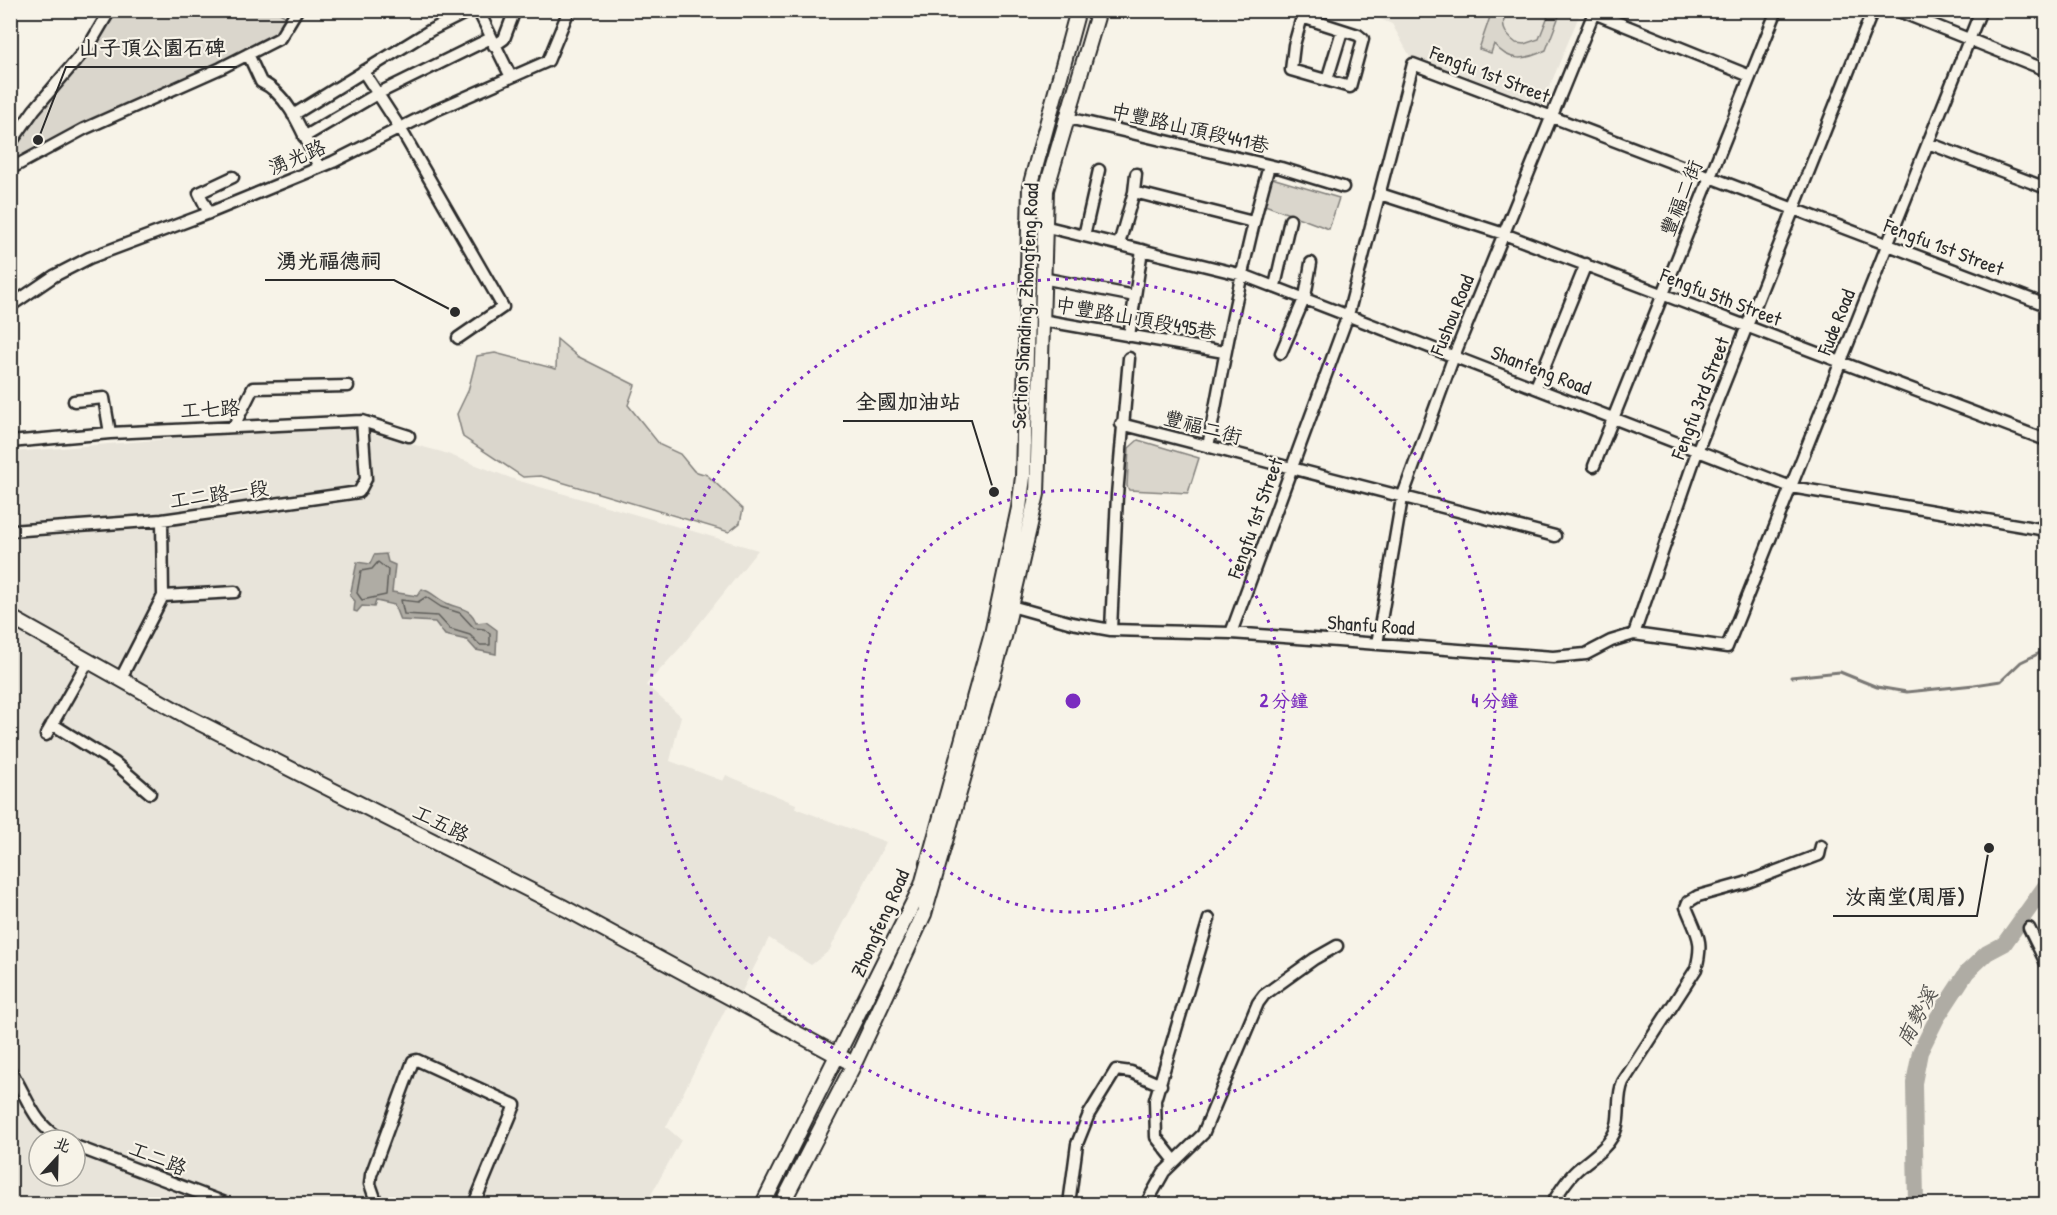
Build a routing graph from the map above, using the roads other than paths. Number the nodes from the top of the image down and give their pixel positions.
1 (110, 10) edge
2 (297, 10) edge
3 (471, 10) edge
4 (478, 10) edge
5 (515, 10) edge
6 (569, 10) edge
7 (1078, 10) edge
8 (1099, 10) edge
9 (1777, 10) edge
10 (1873, 10) edge
11 (1896, 10) edge
12 (1981, 10) edge
13 (1595, 12) edge
14 (1303, 14) edge
15 (1342, 31) junction
16 (1969, 40) junction
17 (493, 42) junction
18 (248, 54) junction
19 (2046, 70) edge
20 (363, 71) junction
21 (1750, 76) junction
22 (511, 77) junction
23 (1327, 80) junction
24 (377, 94) junction
25 (293, 115) junction
26 (1552, 117) junction
27 (1068, 118) junction
28 (400, 128) junction
29 (304, 137) junction
30 (1928, 143) junction
31 (10, 144) edge
32 (1269, 166) junction
33 (319, 167) junction
34 (10, 170) edge
35 (1099, 170) dead end
36 (1136, 174) dead end
37 (233, 177) dead end
38 (1709, 177) junction
39 (1343, 187) dead end
40 (2046, 188) edge
41 (1134, 192) junction
42 (1380, 194) junction
43 (1793, 210) junction
44 (209, 213) junction
45 (1290, 220) dead end
46 (1027, 222) junction
47 (1253, 222) junction
48 (1045, 227) junction
49 (1504, 234) junction
50 (1084, 236) junction
51 (1119, 244) junction
52 (1886, 245) junction
53 (1142, 250) junction
54 (1311, 263) dead end
55 (1586, 264) junction
56 (1243, 275) junction
57 (1042, 278) junction
58 (1275, 286) junction
59 (1661, 293) junction
60 (1135, 296) junction
61 (1305, 297) junction
62 (2046, 305) edge
63 (10, 306) edge
64 (1348, 315) junction
65 (1041, 320) junction
66 (1747, 327) junction
67 (1129, 336) junction
68 (458, 338) dead end
69 (1224, 352) junction
70 (1281, 353) dead end
71 (1454, 356) junction
72 (1129, 358) dead end
73 (1839, 363) junction
74 (348, 386) dead end
75 (1536, 387) junction
76 (74, 401) dead end
77 (1612, 416) junction
78 (363, 421) junction
79 (1121, 424) junction
80 (234, 426) junction
81 (110, 433) junction
82 (409, 436) dead end
83 (2046, 440) edge
84 (10, 442) edge
85 (1208, 447) junction
86 (1698, 449) junction
87 (1594, 466) dead end
88 (1292, 469) junction
89 (1791, 487) junction
90 (1402, 498) junction
91 (162, 520) junction
92 (2046, 530) edge
93 (10, 531) edge
94 (1555, 537) dead end
95 (235, 592) dead end
96 (163, 596) junction
97 (997, 606) joint
98 (1011, 606) junction
99 (10, 617) edge
100 (1111, 630) junction
101 (1231, 633) junction
102 (1634, 634) junction
103 (1377, 644) junction
104 (1726, 647) joint
105 (88, 662) junction
106 (121, 678) junction
107 (52, 724) junction
108 (46, 735) dead end
109 (150, 793) dead end
110 (1821, 846) dead end
111 (1209, 919) dead end
112 (2029, 928) dead end
113 (904, 940) junction
114 (1337, 946) dead end
115 (2046, 963) edge
116 (839, 1056) junction
117 (854, 1064) junction
118 (10, 1070) edge
119 (1161, 1085) junction
120 (46, 1128) edge
121 (87, 1151) edge
122 (1175, 1161) junction
123 (228, 1204) edge
124 (377, 1204) edge
125 (474, 1204) edge
126 (763, 1204) edge
127 (782, 1204) edge
128 (1069, 1204) edge
129 (1146, 1204) edge
130 (1552, 1204) edge

1 - 31 street
2 - 18 street
3 - 20 street
4 - 17 street
5 - 17 street
6 - 22 street, 湧光路
7 - 46 main road, Section Shanding, Zhongfeng Road
8 - 27 main road, Section Shanding, Zhongfeng Road
9 - 21 street, 豐福二街
10 - 43 street, Fengfu 3rd Street
11 - 16 street
12 - 16 street, Fude Road
13 - 21 street
13 - 26 street, Fushou Road
14 - 15 street
14 - 23 street
15 - 23 street
15 - 23 street
16 - 19 street
16 - 30 street, Fude Road
17 - 22 street
17 - 24 street
18 - 25 street
18 - 34 street
20 - 24 street
20 - 25 street
21 - 38 street, 豐福二街
22 - 28 street, 湧光路
24 - 28 street
24 - 29 street
25 - 29 street
26 - 38 street, Fengfu 1st Street
26 - 42 street, Fengfu 1st Street
26 - 49 street, Fushou Road
27 - 32 street, 中豐路山頂段441巷
27 - 48 main road, Section Shanding, Zhongfeng Road
28 - 33 street, 湧光路
28 - 68 street
29 - 33 street
30 - 40 street
30 - 52 street, Fude Road
32 - 39 street, 中豐路山頂段441巷
32 - 47 street
33 - 44 street, 湧光路
35 - 50 street
36 - 41 street
37 - 44 street
38 - 43 street, Fengfu 1st Street
38 - 59 street, 豐福二街
41 - 47 street
41 - 51 street
42 - 49 street, Fengfu 5th Street
42 - 64 street, Fengfu 1st Street
43 - 52 street, Fengfu 1st Street
43 - 66 street, Fengfu 3rd Street
44 - 63 street, 湧光路
45 - 58 street
46 - 48 street, Shanfeng Road
46 - 97 main road, Section Shanding, Zhongfeng Road
47 - 56 street
48 - 50 street, Shanfeng Road
48 - 57 main road, Section Shanding, Zhongfeng Road
49 - 55 street, Fengfu 5th Street
49 - 71 street, Fushou Road
50 - 51 street, Shanfeng Road
51 - 53 street, Shanfeng Road
52 - 62 street, Fengfu 1st Street
52 - 73 street, Fude Road
53 - 56 street, Shanfeng Road
53 - 60 street
54 - 61 street
55 - 59 street, Fengfu 5th Street
55 - 75 street
56 - 58 street, Shanfeng Road
56 - 69 street
57 - 60 street
57 - 65 main road, Section Shanding, Zhongfeng Road
58 - 61 street, Shanfeng Road
59 - 66 street, Fengfu 5th Street
59 - 77 street, 豐福二街
60 - 67 street
61 - 64 street, Shanfeng Road
61 - 70 street
64 - 71 street, Shanfeng Road
64 - 88 street, Fengfu 1st Street
65 - 67 street, 中豐路山頂段495巷
65 - 98 main road, Section Shanding, Zhongfeng Road
66 - 73 street, Fengfu 5th Street
66 - 86 street, Fengfu 3rd Street
67 - 69 street, 中豐路山頂段495巷
69 - 85 street
71 - 75 street, Shanfeng Road
71 - 90 street, Fushou Road
72 - 79 street
73 - 83 street, Fengfu 5th Street
73 - 89 street, Fude Road
74 - 80 street
75 - 77 street, Shanfeng Road
76 - 81 street
77 - 86 street, Shanfeng Road
77 - 87 street, 豐福二街
78 - 80 street, 工七路
78 - 82 street, 工七路
78 - 91 street, 工二路一段
79 - 85 street, 豐福二街
79 - 100 street
80 - 81 street, 工七路
81 - 84 street, 工七路
85 - 88 street, 豐福二街
86 - 89 street, Shanfeng Road
86 - 102 street, Fengfu 3rd Street
88 - 90 street, 豐福二街
88 - 101 street, Fengfu 1st Street
89 - 92 street, Shanfeng Road
89 - 104 street, Fude Road
90 - 94 street, 豐福二街
90 - 103 street, Fushou Road
91 - 93 street, 工二路一段
91 - 96 street
95 - 96 street
96 - 106 street
97 - 113 main road, Zhongfeng Road
98 - 100 street, Shanfu Road
98 - 113 main road, Zhongfeng Road
99 - 105 main road, 工五路
100 - 101 street, Shanfu Road
101 - 103 street, Shanfu Road
102 - 103 street, Shanfu Road
102 - 104 street, Shanfu Road
105 - 106 main road, 工五路
105 - 107 street
106 - 116 main road, 工五路
107 - 108 street
107 - 109 street
110 - 130 street
111 - 119 street
112 - 115 street
113 - 116 main road, Zhongfeng Road
113 - 117 main road, Zhongfeng Road
114 - 122 street
116 - 117 main road, 工五路
116 - 126 main road, Zhongfeng Road
117 - 127 main road, Zhongfeng Road
118 - 120 street
119 - 122 street
119 - 128 street
121 - 123 street, 工二路
122 - 129 street
124 - 125 street

